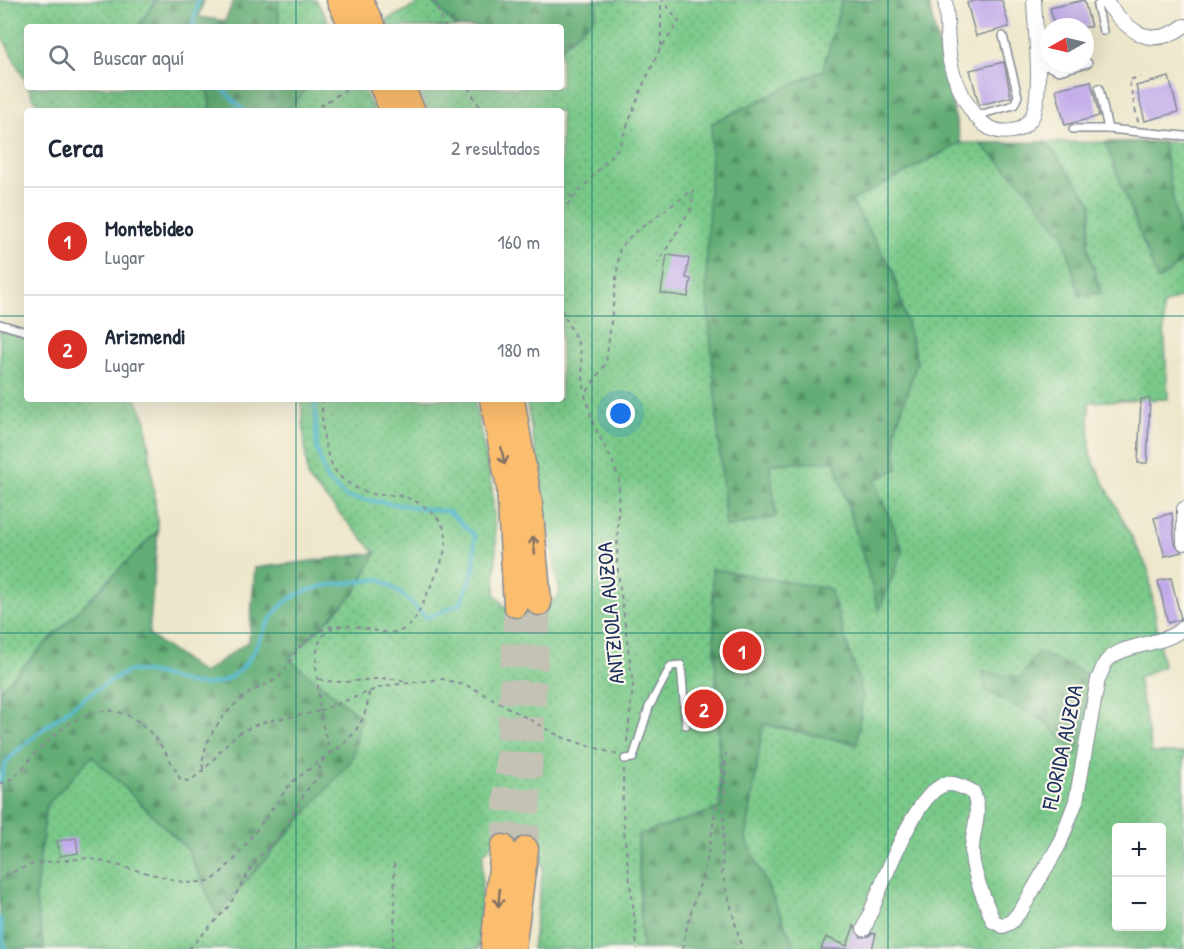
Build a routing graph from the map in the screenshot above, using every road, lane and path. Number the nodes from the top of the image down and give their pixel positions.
1 (339, 0) edge
2 (360, 0) edge
3 (434, 0) edge
4 (662, 0) edge
5 (945, 0) edge
6 (1034, 0) edge
7 (1104, 0) edge
8 (351, 24) edge
9 (372, 24) edge
10 (444, 24) edge
11 (1184, 26) edge
12 (1103, 31) dead end
13 (1003, 36) dead end
14 (660, 49) junction
15 (1040, 68) edge
16 (1036, 69) junction
17 (1140, 77) dead end
18 (1099, 88) dead end
19 (345, 90) edge
20 (383, 90) edge
21 (403, 90) edge
22 (470, 90) edge
23 (317, 108) edge
24 (392, 108) edge
25 (412, 108) edge
26 (480, 108) edge
27 (975, 116) junction
28 (1073, 129) dead end
29 (1107, 129) junction
30 (1140, 134) junction
31 (1184, 136) edge
32 (575, 195) junction
33 (564, 198) edge
34 (564, 208) edge
35 (658, 263) dead end
36 (564, 315) edge
37 (0, 324) edge
38 (24, 331) edge
39 (585, 395) junction
40 (322, 402) edge
41 (493, 402) edge
42 (513, 402) edge
43 (1184, 509) edge
44 (1184, 543) edge
45 (345, 625) junction
46 (1184, 627) edge
47 (319, 679) junction
48 (410, 683) junction
49 (369, 691) junction
50 (319, 711) junction
51 (686, 725) dead end
52 (330, 753) junction
53 (626, 759) junction
54 (203, 769) junction
55 (0, 783) edge
56 (394, 861) dead end
57 (0, 877) edge
58 (864, 929) dead end
59 (189, 949) edge
60 (392, 949) edge
61 (493, 949) edge
62 (513, 949) edge
63 (637, 949) edge
64 (683, 949) edge
65 (742, 949) edge

1 - 8 highway
2 - 9 highway
3 - 10 path
4 - 14 path
4 - 14 path
5 - 27 street
6 - 16 street
7 - 11 street
7 - 12 lane
13 - 27 lane
14 - 32 path
15 - 16 lane
16 - 27 street
17 - 30 path
18 - 29 lane
19 - 23 path
20 - 24 highway
21 - 25 highway
22 - 26 path
28 - 29 lane
29 - 30 lane
30 - 31 lane
32 - 33 path
32 - 34 path
35 - 39 path
36 - 39 path, ANTZIOLA AUZOA
37 - 38 lane
39 - 53 path, ANTZIOLA AUZOA
40 - 45 path
41 -> 42 highway
43 - 44 street
45 - 47 path
45 - 54 path
46 - 58 street, FLORIDA AUZOA
47 - 48 path
47 - 50 path
48 - 49 path
48 - 53 path
49 - 50 path
49 - 52 path
50 - 52 path
50 - 54 path
51 - 53 lane
52 - 57 path
52 - 59 path
53 - 63 path, ANTZIOLA AUZOA
54 - 55 path
56 - 60 path
62 -> 61 highway
64 - 65 path

